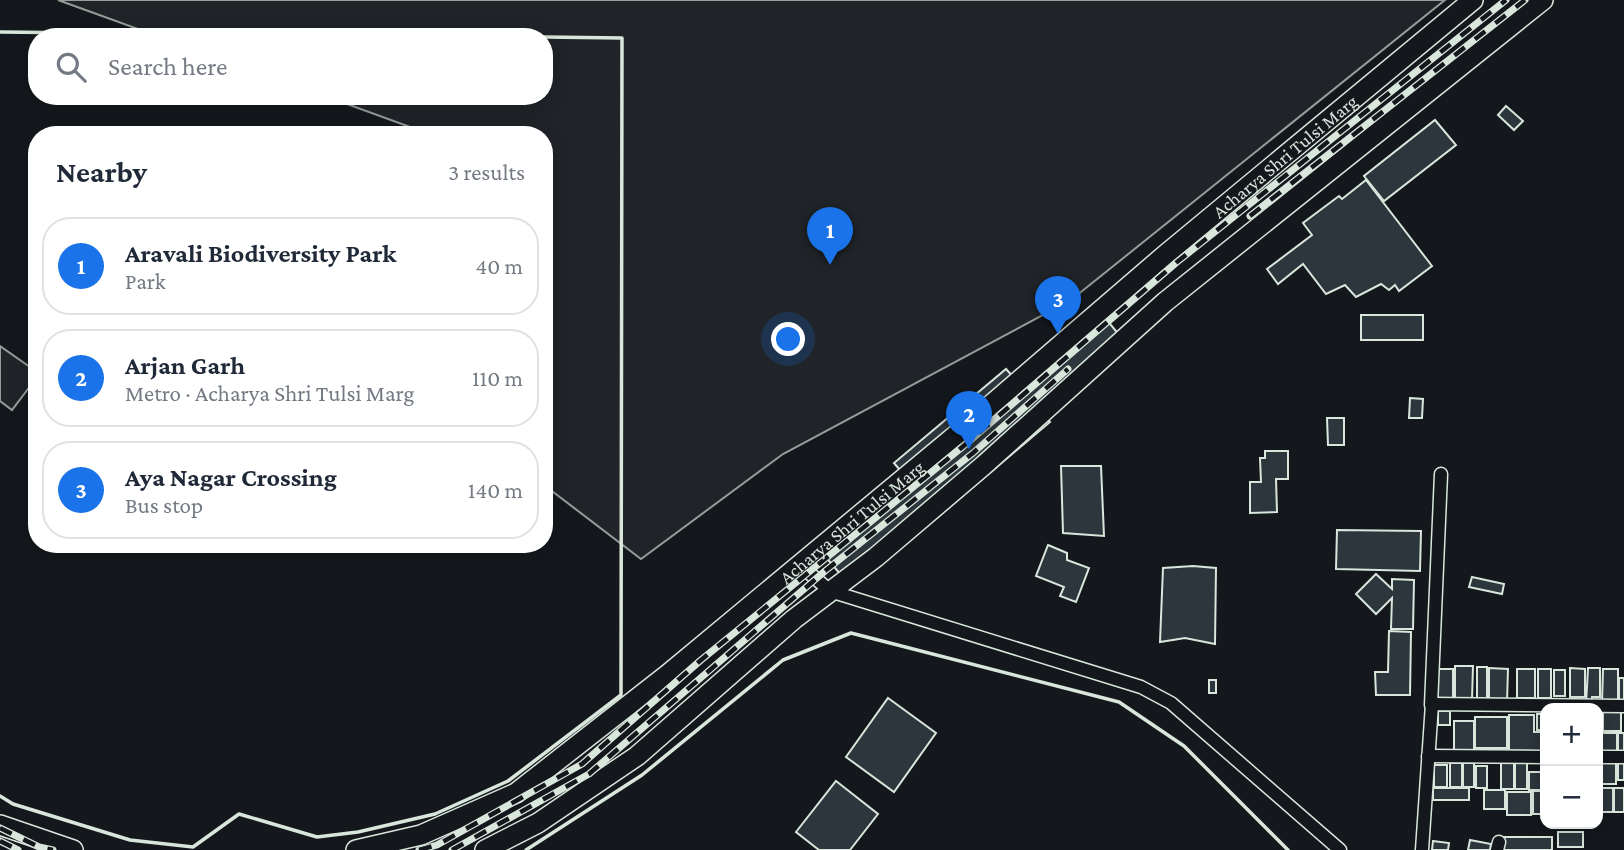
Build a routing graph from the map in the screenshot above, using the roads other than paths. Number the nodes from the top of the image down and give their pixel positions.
1 (1473, 0) edge
2 (1543, 0) edge
3 (1441, 474) dead end
4 (799, 564) junction
5 (830, 591) junction
6 (1431, 705) junction
7 (1624, 706) edge
8 (1428, 756) junction
9 (1540, 757) edge
10 (1603, 757) edge
11 (1624, 757) edge
12 (0, 825) edge
13 (73, 850) edge
14 (356, 850) edge
15 (485, 850) edge
16 (1340, 850) edge
17 (1422, 850) edge

1 - 4 highway, Acharya Shri Tulsi Marg
2 - 5 highway, Acharya Shri Tulsi Marg
3 - 6 street
4 - 5 street
4 - 14 highway, Acharya Shri Tulsi Marg
5 - 15 highway, Acharya Shri Tulsi Marg
5 - 16 street
6 - 7 street
6 - 8 street
8 - 9 street
8 - 17 street
10 - 11 street
12 - 13 highway

